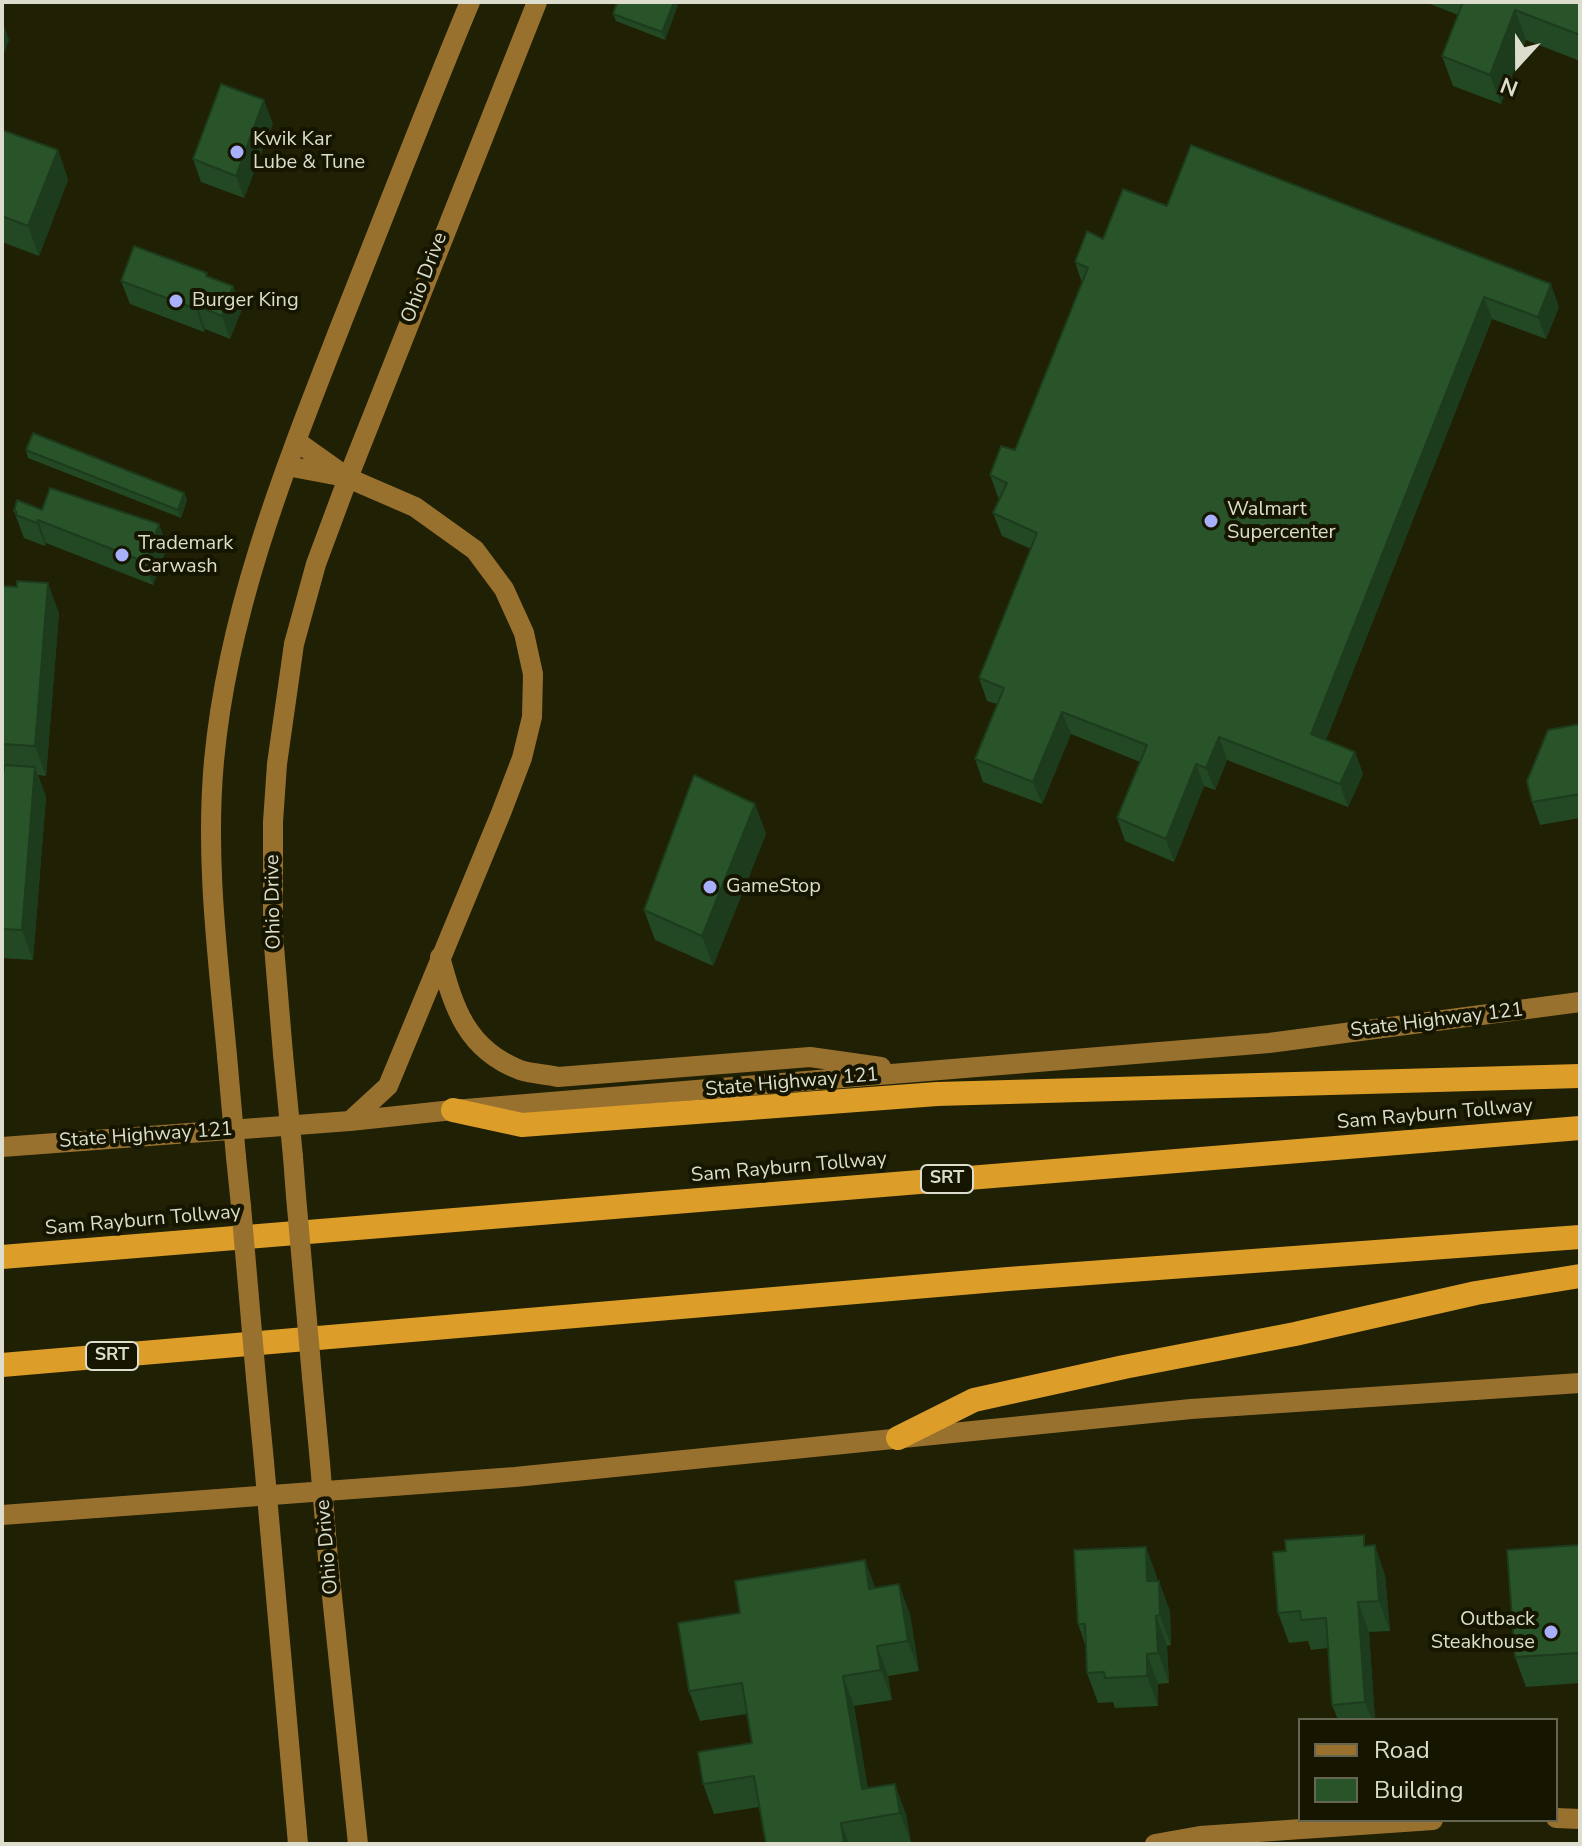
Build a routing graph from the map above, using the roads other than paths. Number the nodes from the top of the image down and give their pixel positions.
1 (470, 2) edge
2 (537, 2) edge
3 (296, 441) junction
4 (287, 466) junction
5 (348, 478) junction
6 (440, 957) junction
7 (1580, 1002) edge
8 (918, 1073) junction
9 (1580, 1076) edge
10 (453, 1110) junction
11 (350, 1121) junction
12 (1580, 1128) edge
13 (2, 1147) edge
14 (1580, 1237) edge
15 (2, 1257) edge
16 (1580, 1276) edge
17 (2, 1365) edge
18 (1580, 1383) edge
19 (898, 1438) junction
20 (2, 1515) edge
21 (1558, 1818) edge
22 (1580, 1819) edge
23 (1404, 1822) edge
24 (298, 1844) edge
25 (358, 1844) edge
26 (1155, 1844) edge

1 - 3 main road
2 - 5 main road, Ohio Drive
3 - 4 main road
3 - 5 main road
4 - 5 main road
4 - 24 main road, bridge
5 - 6 main road
5 - 25 main road, Ohio Drive, bridge
6 - 8 main road
6 - 11 main road
7 - 8 main road, State Highway 121
8 - 10 main road, State Highway 121
9 - 10 highway
10 - 11 main road, State Highway 121
11 - 13 main road, State Highway 121
12 - 15 highway, Sam Rayburn Tollway / SRT
14 - 17 highway, SRT
16 - 19 highway
18 - 19 main road
19 - 20 main road
21 - 22 main road
23 - 26 main road

